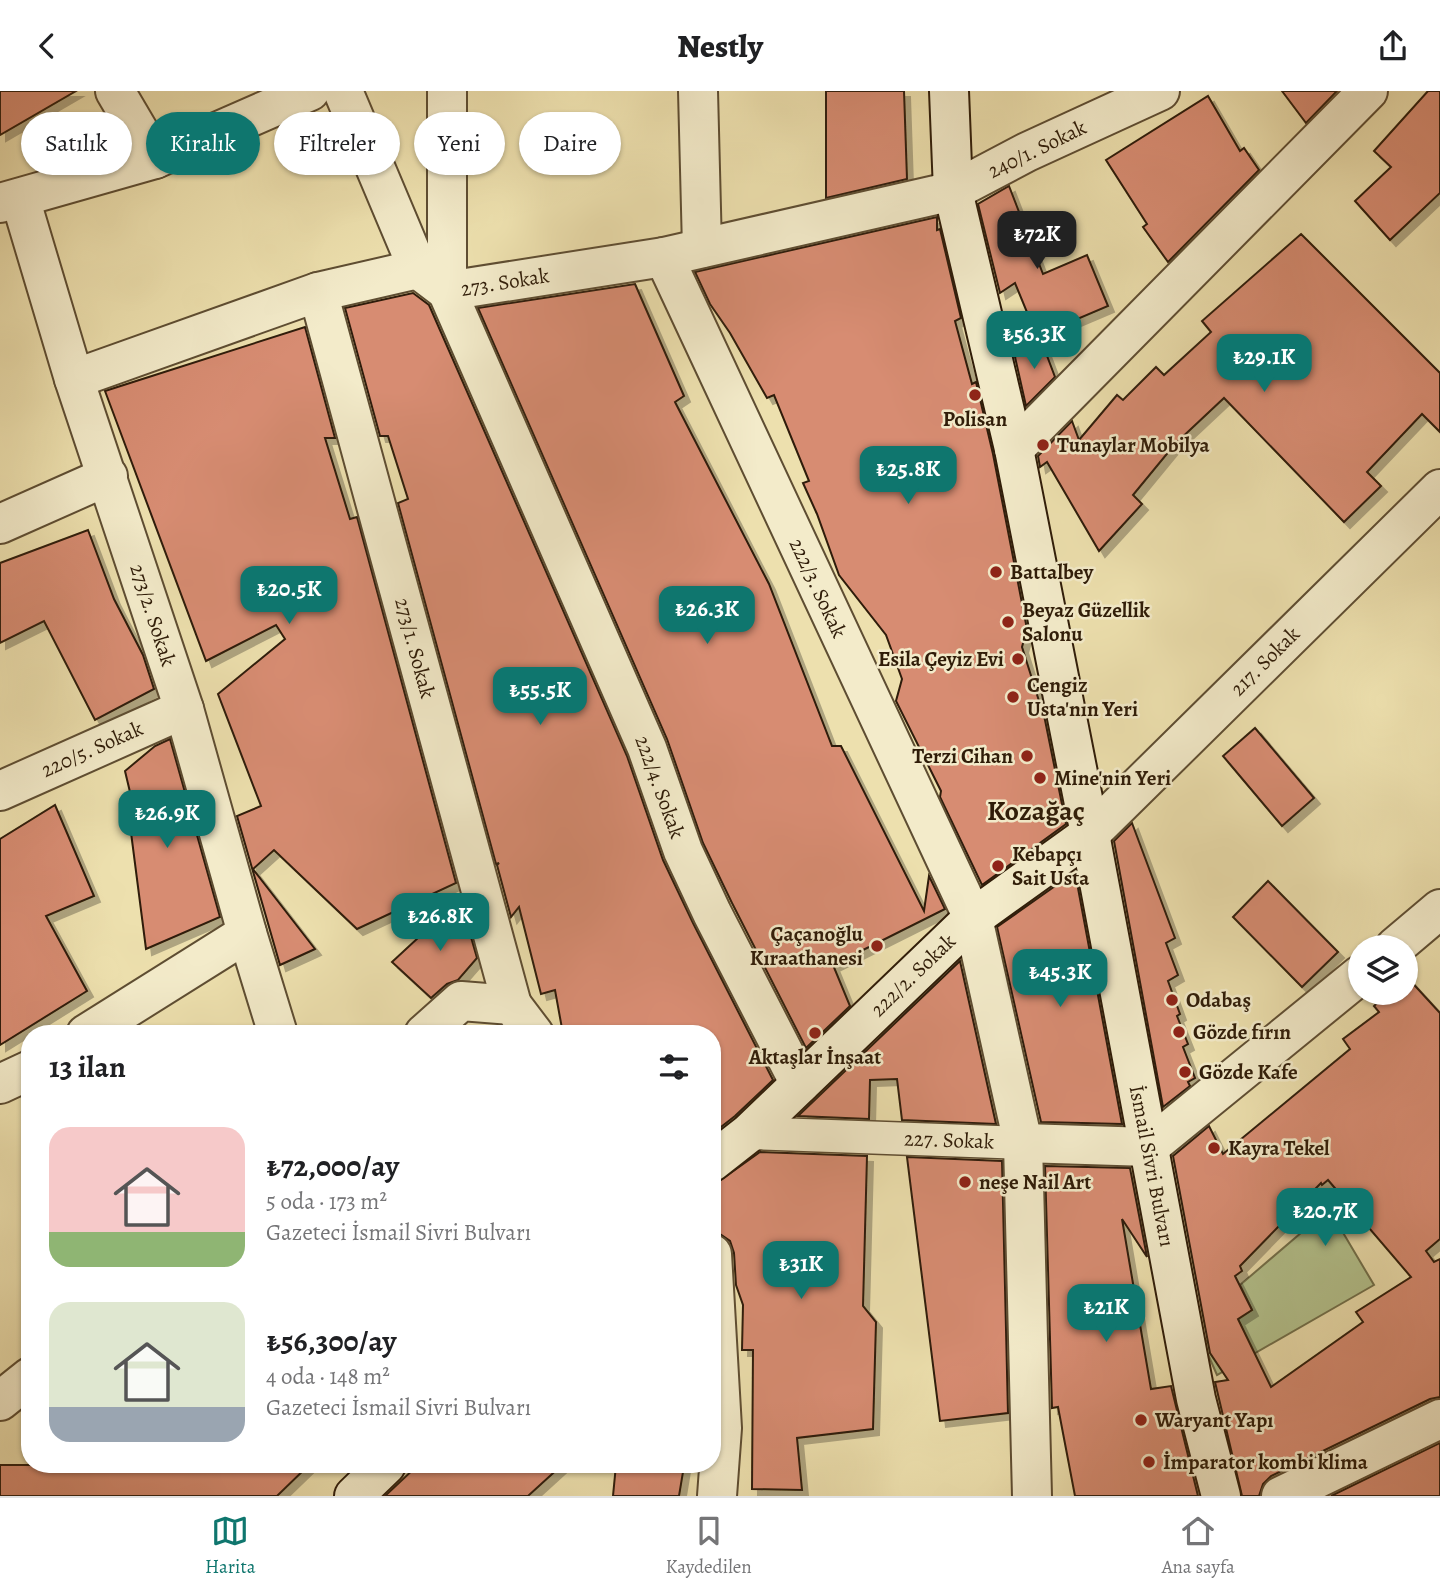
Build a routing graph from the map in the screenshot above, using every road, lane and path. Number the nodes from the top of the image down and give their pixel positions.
1 (115, 91) edge
2 (310, 91) edge
3 (343, 91) edge
4 (447, 91) edge
5 (698, 91) edge
6 (949, 91) edge
7 (1160, 91) edge
8 (1368, 91) edge
9 (260, 113) edge
10 (146, 144) edge
11 (146, 162) edge
12 (953, 191) junction
13 (10, 200) edge
14 (702, 248) junction
15 (664, 257) junction
16 (433, 280) junction
17 (318, 292) junction
18 (74, 379) junction
19 (1014, 449) junction
20 (108, 476) junction
21 (1440, 489) edge
22 (0, 524) edge
23 (184, 709) junction
24 (0, 791) edge
25 (1090, 834) junction
26 (1438, 917) edge
27 (973, 918) junction
28 (247, 933) junction
29 (1412, 935) edge
30 (1348, 985) edge
31 (523, 1019) edge
32 (100, 1025) edge
33 (275, 1025) edge
34 (434, 1025) edge
35 (21, 1074) edge
36 (0, 1084) edge
37 (800, 1084) junction
38 (749, 1133) junction
39 (1023, 1143) junction
40 (1149, 1147) junction
41 (721, 1155) edge
42 (21, 1384) edge
43 (0, 1401) edge
44 (721, 1411) edge
45 (1440, 1419) edge
46 (721, 1442) edge
47 (378, 1473) edge
48 (719, 1473) edge
49 (354, 1496) edge
50 (717, 1496) edge
51 (1032, 1496) edge
52 (1221, 1496) edge
53 (1281, 1496) edge

1 - 10 street
2 - 9 street
3 - 16 street, 222/4. Sokak
4 - 16 street
5 - 14 street
6 - 12 street, İsmail Sivri Bulvarı
7 - 12 street, 240/1. Sokak
8 - 19 street
11 - 13 street
12 - 14 street, 273. Sokak
12 - 19 street, İsmail Sivri Bulvarı
13 - 18 street, 273/2. Sokak
14 - 15 street, 273. Sokak
15 - 16 street, 273. Sokak
15 - 27 street, 222/3. Sokak
16 - 17 street, 273. Sokak
16 - 37 street, 222/4. Sokak
17 - 18 street, 273. Sokak
17 - 31 street, 273/1. Sokak
18 - 20 street, 273/2. Sokak
19 - 25 street, İsmail Sivri Bulvarı
20 - 22 street
20 - 23 street, 273/2. Sokak
21 - 25 street, 217. Sokak
23 - 24 street, 220/5. Sokak
23 - 28 street, 273/2. Sokak
25 - 27 street, 222/2. Sokak
25 - 40 street, İsmail Sivri Bulvarı
26 - 29 street
27 - 37 street, 222/2. Sokak
27 - 39 street, 222/3. Sokak
28 - 32 street
28 - 33 street, 273/2. Sokak
30 - 40 street
31 - 34 street, 273/1. Sokak
35 - 36 street
37 - 38 street, 222/2. Sokak
38 - 39 street, 227. Sokak
38 - 41 street, 222/2. Sokak
39 - 40 street, 227. Sokak
39 - 51 street, 222/3. Sokak
40 - 52 street, İsmail Sivri Bulvarı
42 - 43 street
44 - 46 street
45 - 53 street
47 - 49 street
48 - 50 street

